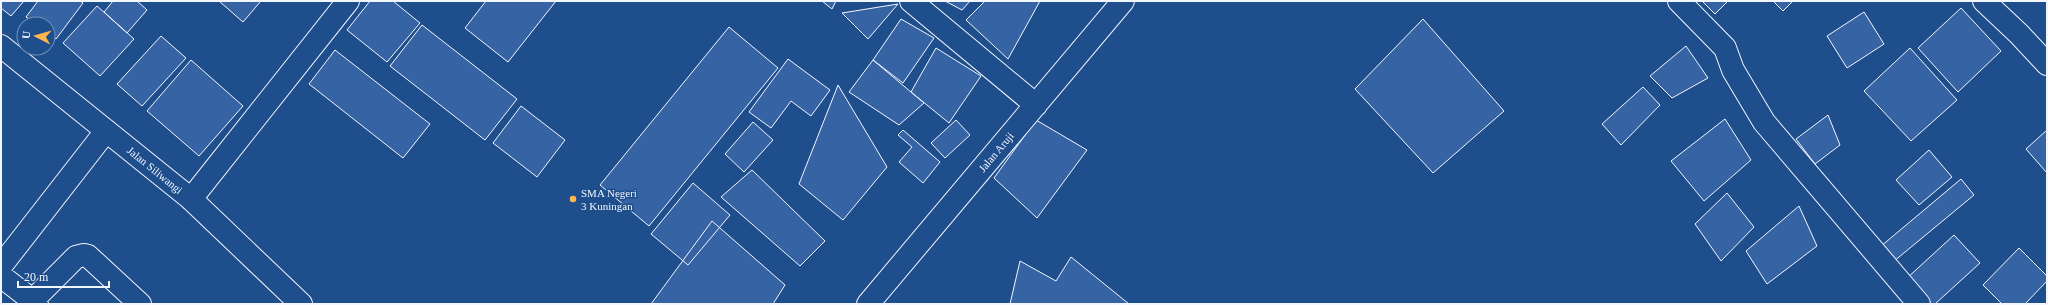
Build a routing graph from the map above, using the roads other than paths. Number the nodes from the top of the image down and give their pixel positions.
1 (348, 1) edge
2 (911, 1) edge
3 (1123, 1) edge
4 (1679, 1) edge
5 (1987, 2) edge
6 (1, 46) edge
7 (2047, 64) edge
8 (1036, 105) junction
9 (106, 131) junction
10 (191, 199) junction
11 (1, 266) edge
12 (1, 276) edge
13 (35, 302) edge
14 (870, 303) edge
15 (140, 304) edge
16 (301, 304) edge
17 (1919, 304) edge

1 - 10 street
2 - 8 street
3 - 8 street, Jalan Aruji
4 - 17 street
5 - 7 street
6 - 9 street, Jalan Siliwangi
8 - 14 street, Jalan Aruji
9 - 10 street, Jalan Siliwangi
9 - 11 street
10 - 16 street, Jalan Siliwangi
12 - 13 street
13 - 15 street

